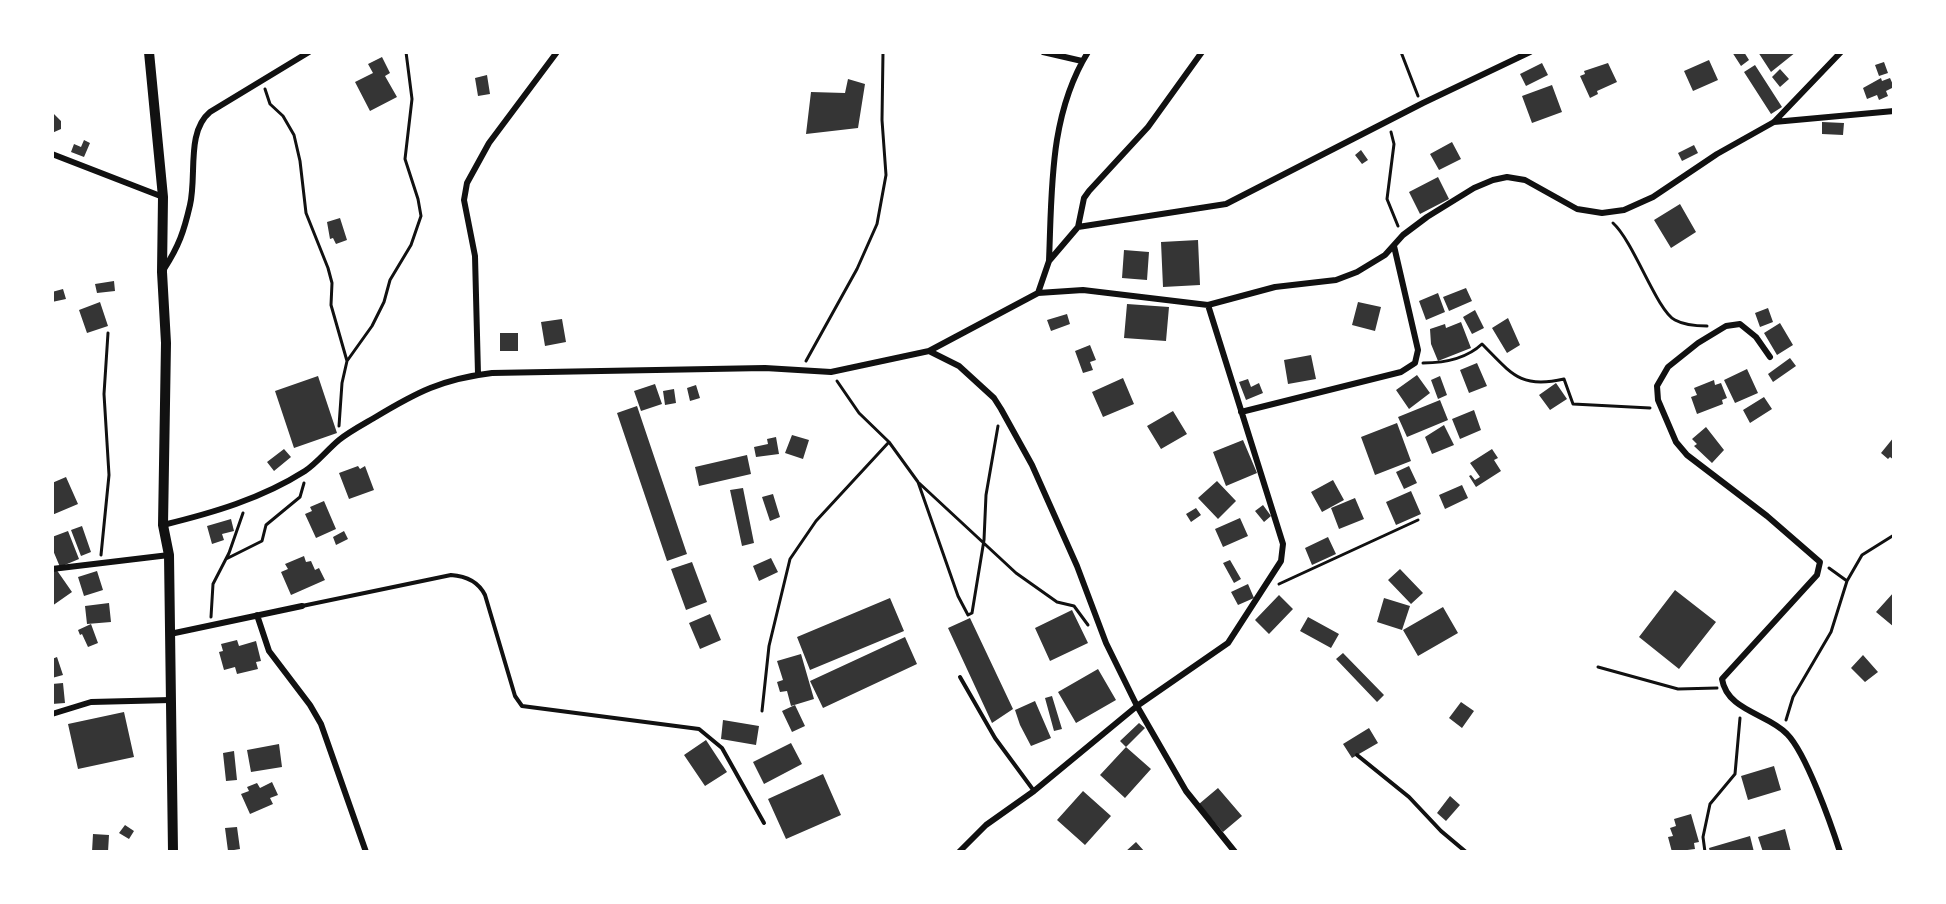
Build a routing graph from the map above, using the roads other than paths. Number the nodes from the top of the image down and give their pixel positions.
1 (149, 52) edge
2 (309, 52) edge
3 (557, 52) edge
4 (1043, 52) edge
5 (1088, 52) edge
6 (1202, 52) edge
7 (1530, 52) edge
8 (1841, 52) edge
9 (1082, 61) junction
10 (1893, 111) edge
11 (1774, 122) junction
12 (52, 154) edge
13 (163, 197) junction
14 (1078, 227) junction
15 (1394, 246) junction
16 (1049, 261) junction
17 (162, 272) junction
18 (1038, 293) junction
19 (1208, 305) junction
20 (929, 351) junction
21 (1770, 357) dead end
22 (478, 374) junction
23 (1241, 412) junction
24 (163, 525) junction
25 (169, 555) junction
26 (52, 569) edge
27 (302, 606) joint
28 (257, 615) junction
29 (170, 634) junction
30 (960, 677) dead end
31 (171, 700) junction
32 (1137, 706) junction
33 (52, 714) edge
34 (1357, 755) dead end
35 (1034, 790) junction
36 (764, 823) dead end
37 (173, 852) edge
38 (366, 852) edge
39 (959, 852) edge
40 (1235, 852) edge
41 (1466, 852) edge
42 (1840, 852) edge

1 - 13 main road
2 - 17 street
3 - 22 street
4 - 9 street
5 - 9 street
6 - 14 street
7 - 14 street
8 - 11 street
9 - 16 street
10 - 11 street
11 - 15 street
12 - 13 street
13 - 17 main road
14 - 16 street
15 - 19 street
15 - 23 street
16 - 18 street
17 - 24 main road
18 - 19 street
18 - 20 street
19 - 23 street
20 - 22 street
20 - 32 street
21 - 42 street
22 - 24 street
23 - 32 street
24 - 25 main road
25 - 26 street
25 - 29 main road
27 - 28 street
27 - 36 lane
28 - 29 street
28 - 38 street
29 - 31 main road
30 - 35 lane
31 - 33 street
31 - 37 main road
32 - 35 street
32 - 40 street
34 - 41 lane
35 - 39 street

